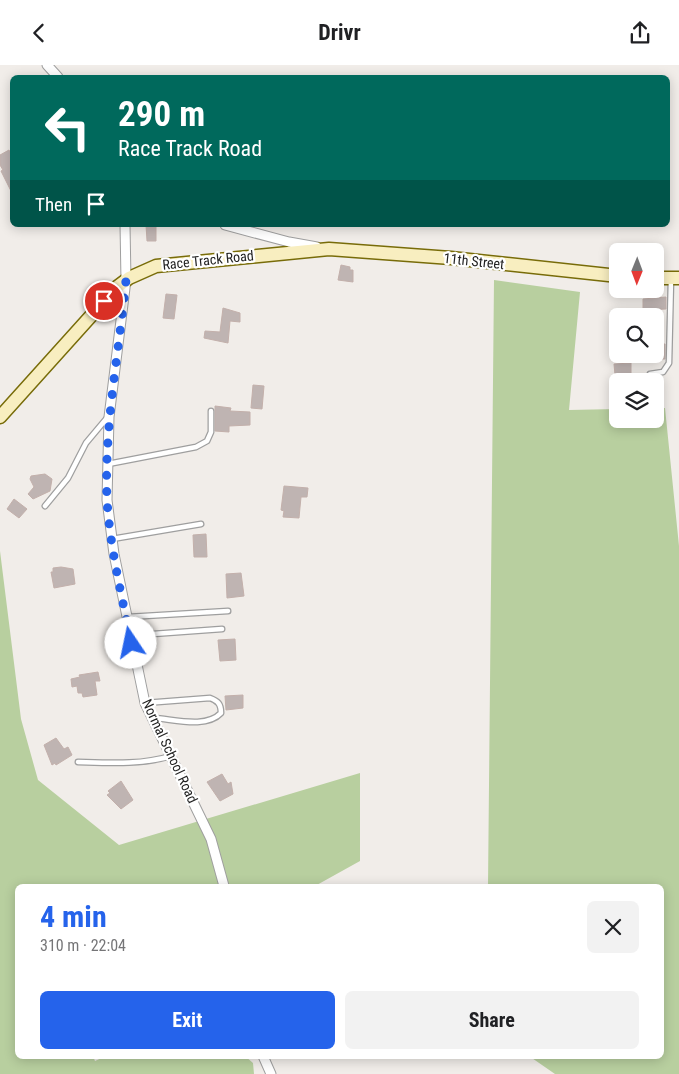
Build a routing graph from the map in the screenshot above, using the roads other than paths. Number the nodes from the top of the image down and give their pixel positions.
1 (47, 65) edge
2 (56, 75) edge
3 (125, 227) edge
4 (233, 227) edge
5 (329, 249) junction
6 (609, 275) edge
7 (675, 278) edge
8 (126, 280) junction
9 (659, 373) edge
10 (211, 411) dead end
11 (0, 417) edge
12 (109, 417) junction
13 (108, 464) junction
14 (45, 506) dead end
15 (201, 524) dead end
16 (112, 539) junction
17 (228, 611) dead end
18 (126, 617) junction
19 (222, 629) dead end
20 (129, 630) junction
21 (144, 703) junction
22 (152, 718) junction
23 (171, 756) junction
24 (78, 762) dead end
25 (223, 884) edge
26 (264, 1059) edge
27 (271, 1074) edge

1 - 2 street
3 - 8 street, Normal School Road
4 - 5 street
5 - 6 main road, 11th Street
5 - 8 main road, Race Track Road
7 - 9 lane
8 - 11 main road, Race Track Road
8 - 12 street, Normal School Road
10 - 13 lane
12 - 13 street, Normal School Road
12 - 14 lane
13 - 16 street, Normal School Road
15 - 16 lane
16 - 18 street, Normal School Road
17 - 18 lane
18 - 20 street, Normal School Road
19 - 20 lane
20 - 21 street, Normal School Road
21 - 22 street, Normal School Road
21 - 22 lane
22 - 23 street, Normal School Road
23 - 24 lane
23 - 25 street, Normal School Road
26 - 27 street

